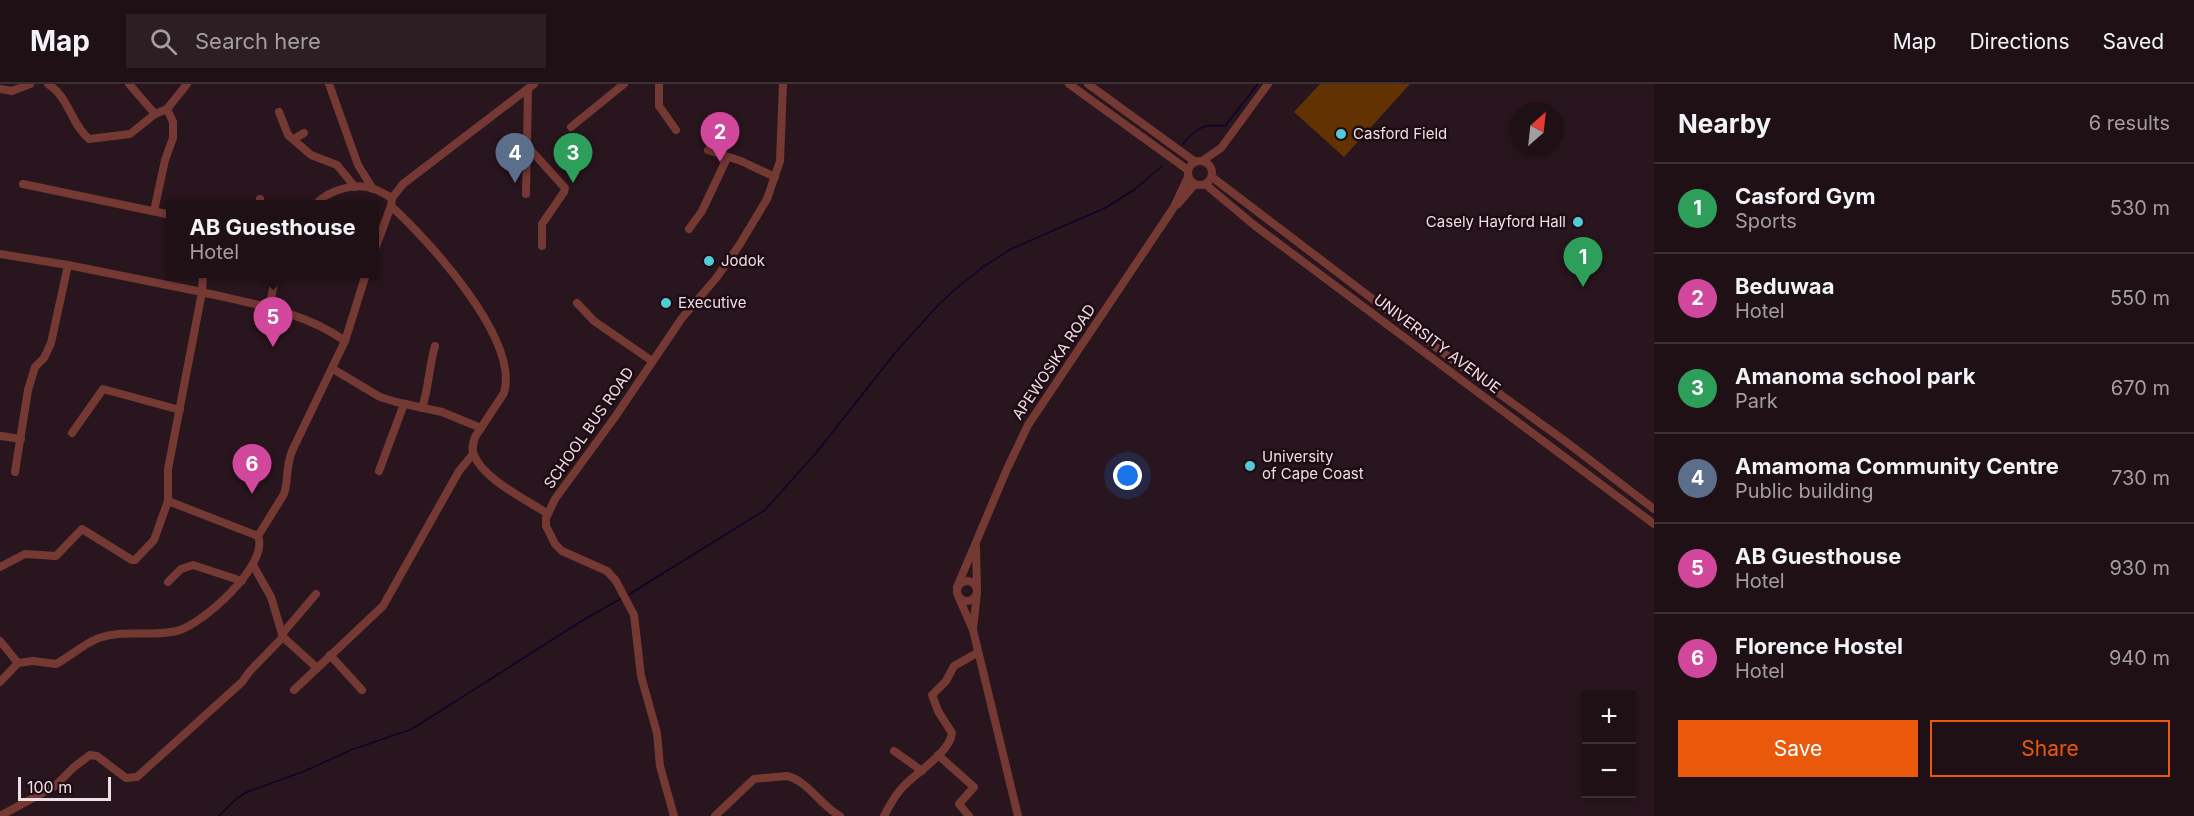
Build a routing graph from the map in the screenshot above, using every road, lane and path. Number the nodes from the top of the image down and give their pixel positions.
1 (30, 84) edge
2 (48, 84) edge
3 (129, 84) edge
4 (187, 84) edge
5 (328, 84) edge
6 (624, 84) edge
7 (659, 84) edge
8 (783, 84) edge
9 (1069, 84) edge
10 (1088, 84) edge
11 (1268, 84) edge
12 (531, 87) edge
13 (0, 88) edge
14 (166, 108) junction
15 (279, 112) dead end
16 (155, 114) junction
17 (570, 126) dead end
18 (676, 130) dead end
19 (304, 133) dead end
20 (294, 139) junction
21 (527, 146) junction
22 (1221, 148) junction
23 (708, 150) dead end
24 (727, 158) junction
25 (1198, 161) junction
26 (1210, 166) junction
27 (1188, 173) junction
28 (775, 177) junction
29 (1212, 177) junction
30 (23, 184) dead end
31 (1195, 184) junction
32 (1205, 184) junction
33 (355, 187) junction
34 (373, 189) junction
35 (526, 194) dead end
36 (320, 200) edge
37 (391, 202) junction
38 (1174, 207) junction
39 (154, 211) junction
40 (166, 214) edge
41 (689, 230) dead end
42 (379, 237) edge
43 (542, 246) dead end
44 (0, 255) edge
45 (68, 265) junction
46 (203, 278) edge
47 (275, 278) edge
48 (364, 278) edge
49 (202, 292) junction
50 (577, 303) dead end
51 (269, 308) junction
52 (345, 341) junction
53 (435, 346) dead end
54 (652, 361) junction
55 (333, 369) junction
56 (404, 404) junction
57 (422, 408) junction
58 (180, 410) junction
59 (481, 428) junction
60 (72, 433) dead end
61 (1, 436) edge
62 (21, 439) junction
63 (473, 454) junction
64 (379, 471) dead end
65 (15, 472) dead end
66 (168, 501) junction
67 (1654, 508) edge
68 (548, 514) junction
69 (1654, 524) edge
70 (258, 536) junction
71 (976, 543) junction
72 (253, 565) junction
73 (0, 567) edge
74 (242, 581) junction
75 (168, 582) dead end
76 (957, 587) junction
77 (977, 591) junction
78 (316, 594) dead end
79 (959, 598) junction
80 (973, 630) junction
81 (282, 635) junction
82 (0, 641) edge
83 (977, 653) junction
84 (330, 655) junction
85 (18, 663) junction
86 (317, 668) junction
87 (0, 682) edge
88 (294, 690) dead end
89 (362, 690) dead end
90 (894, 751) dead end
91 (938, 755) junction
92 (922, 771) junction
93 (829, 813) edge
94 (0, 816) edge
95 (674, 816) edge
96 (716, 816) edge
97 (840, 816) edge
98 (884, 816) edge
99 (969, 816) edge
100 (1018, 816) edge

1 - 13 street
2 - 16 street
3 - 16 street
4 - 14 street
5 - 34 street
6 - 17 street
7 - 18 street
8 - 28 street, SCHOOL BUS ROAD
9 - 27 street
10 - 25 street
11 - 22 street
12 - 21 street
12 - 37 street
14 - 16 street
14 - 39 street
15 - 20 street
19 - 20 street
20 - 33 street
21 - 35 street
21 - 43 street
22 - 25 street
22 - 26 street
23 - 24 street
24 - 28 street
24 - 41 street
25 - 26 street
25 - 27 street
26 - 29 street
27 - 31 street
27 - 38 street
28 - 54 street, SCHOOL BUS ROAD
29 - 32 street
29 - 67 street, UNIVERSITY AVENUE
30 - 39 street
31 - 32 street
31 - 38 street
32 - 69 street, UNIVERSITY AVENUE
33 - 34 street
33 - 36 street
34 - 37 street
37 - 42 street
37 - 59 street
38 - 71 street, APEWOSIKA ROAD
39 - 40 street
44 - 45 street
45 - 49 street
45 - 62 street
46 - 49 street
47 - 51 street
48 - 52 street
49 - 51 street
49 - 58 street
50 - 54 street
51 - 52 street
52 - 55 street
53 - 57 street
54 - 68 street, SCHOOL BUS ROAD
55 - 56 street
55 - 70 street
56 - 57 street
56 - 64 street
57 - 59 street
58 - 60 street
58 - 66 street
59 - 63 street
61 - 62 street
62 - 65 street
63 - 68 street
63 - 84 street
66 - 70 street
66 - 73 street
68 - 95 street
70 - 72 street
71 - 76 street, APEWOSIKA ROAD
71 - 77 street, APEWOSIKA ROAD
72 - 74 street
72 - 81 street
74 - 75 street
74 - 85 street
76 - 77 street
76 - 79 street
77 - 79 street
77 - 80 street, APEWOSIKA ROAD
78 - 81 street
79 - 80 street, APEWOSIKA ROAD
80 - 83 street, APEWOSIKA ROAD
81 - 86 street
81 - 94 street
82 - 85 street
83 - 91 street
83 - 100 street, APEWOSIKA ROAD
84 - 86 street
84 - 89 street
85 - 87 street
86 - 88 street
90 - 92 street
91 - 92 street
91 - 99 street
92 - 98 street
93 - 96 street
93 - 97 street

